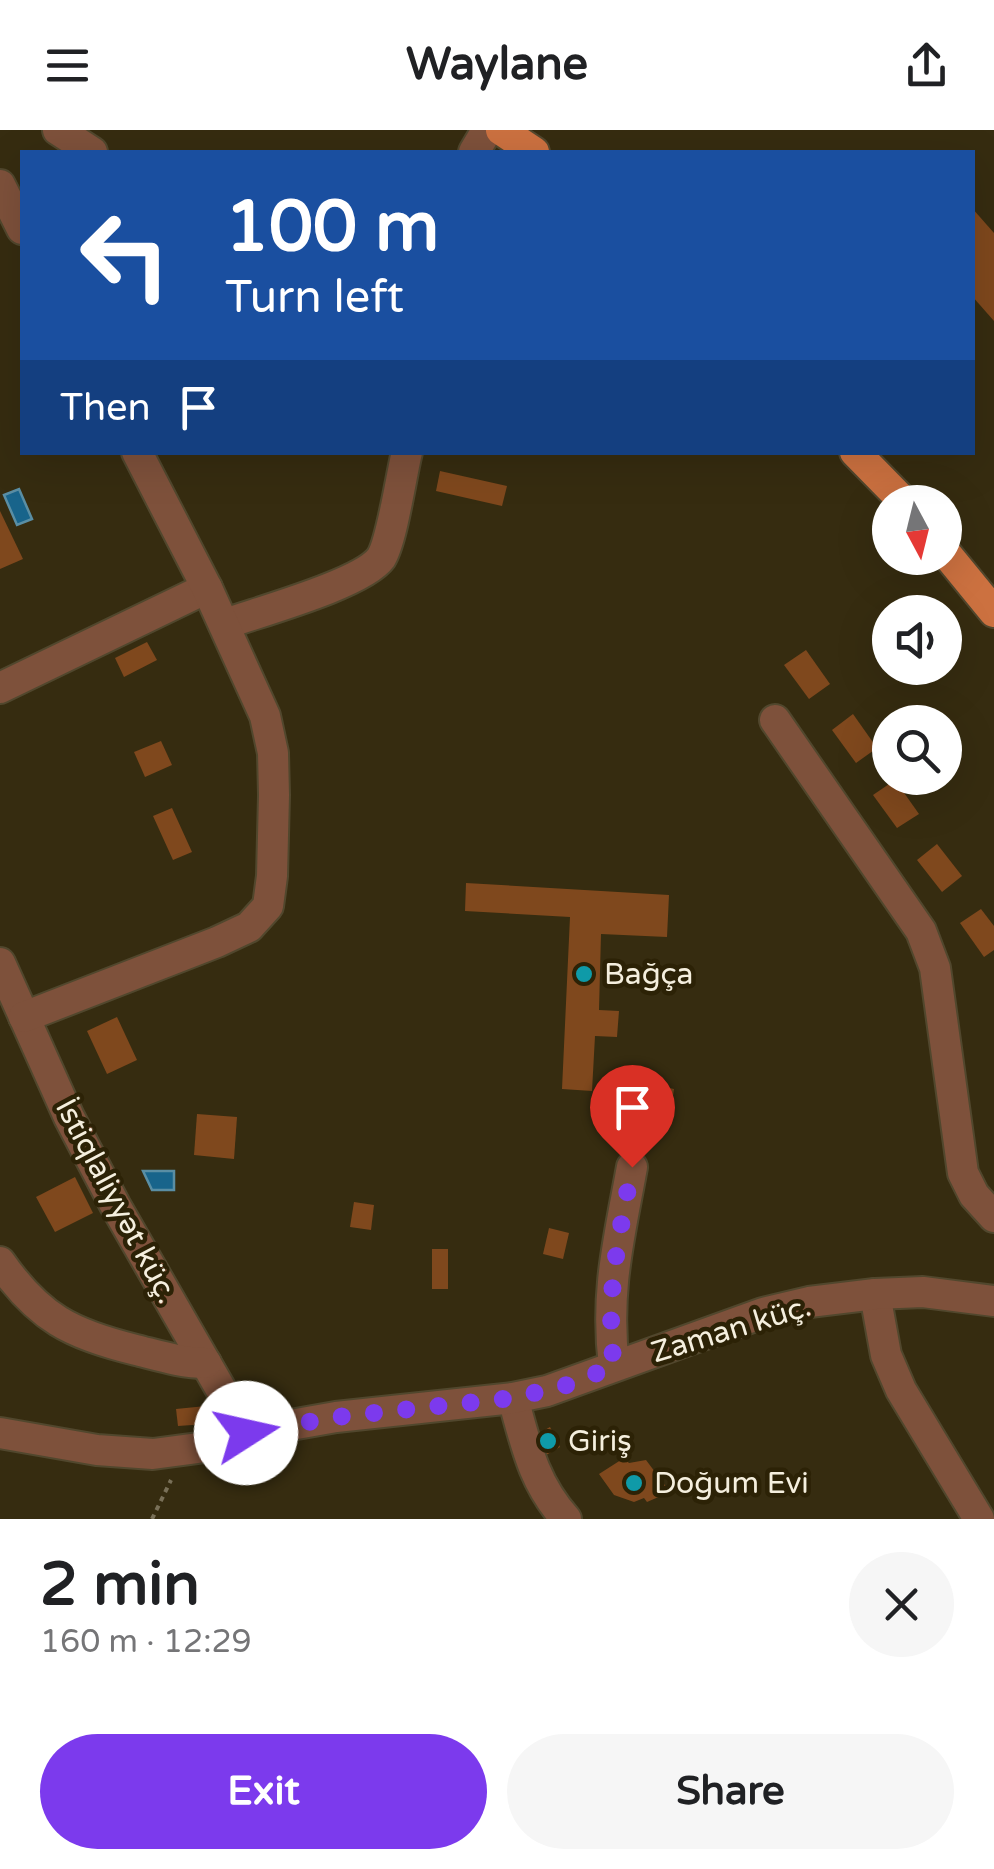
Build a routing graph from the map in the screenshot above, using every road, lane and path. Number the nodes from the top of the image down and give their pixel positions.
1 (58, 130) edge
2 (502, 130) edge
3 (89, 150) edge
4 (531, 150) edge
5 (0, 186) edge
6 (20, 225) edge
7 (139, 455) edge
8 (405, 455) edge
9 (858, 455) edge
10 (887, 485) edge
11 (962, 573) edge
12 (207, 588) junction
13 (994, 612) edge
14 (224, 624) junction
15 (0, 688) edge
16 (775, 720) dead end
17 (0, 963) edge
18 (24, 1017) junction
19 (632, 1167) dead end
20 (994, 1216) edge
21 (0, 1262) edge
22 (875, 1294) junction
23 (994, 1300) edge
24 (206, 1363) junction
25 (614, 1366) junction
26 (513, 1398) junction
27 (0, 1432) edge
28 (246, 1433) junction
29 (177, 1451) junction
30 (152, 1519) edge
31 (566, 1519) edge
32 (979, 1519) edge

1 - 3 street
2 - 4 main road
5 - 6 street
7 - 12 street
8 - 14 street
9 - 10 main road
11 - 13 main road
12 - 14 street
12 - 15 street
14 - 18 street
16 - 20 street
17 - 18 street, İstiqlaliyyət küç.
18 - 24 street, İstiqlaliyyət küç.
19 - 25 street
21 - 24 street
22 - 23 street, Zaman küç.
22 - 25 street, Zaman küç.
22 - 32 street
24 - 28 street, İstiqlaliyyət küç.
25 - 26 street, Zaman küç.
26 - 28 street, Zaman küç.
26 - 31 street
27 - 29 street, Zaman küç.
28 - 29 street, Zaman küç.
29 - 30 path

